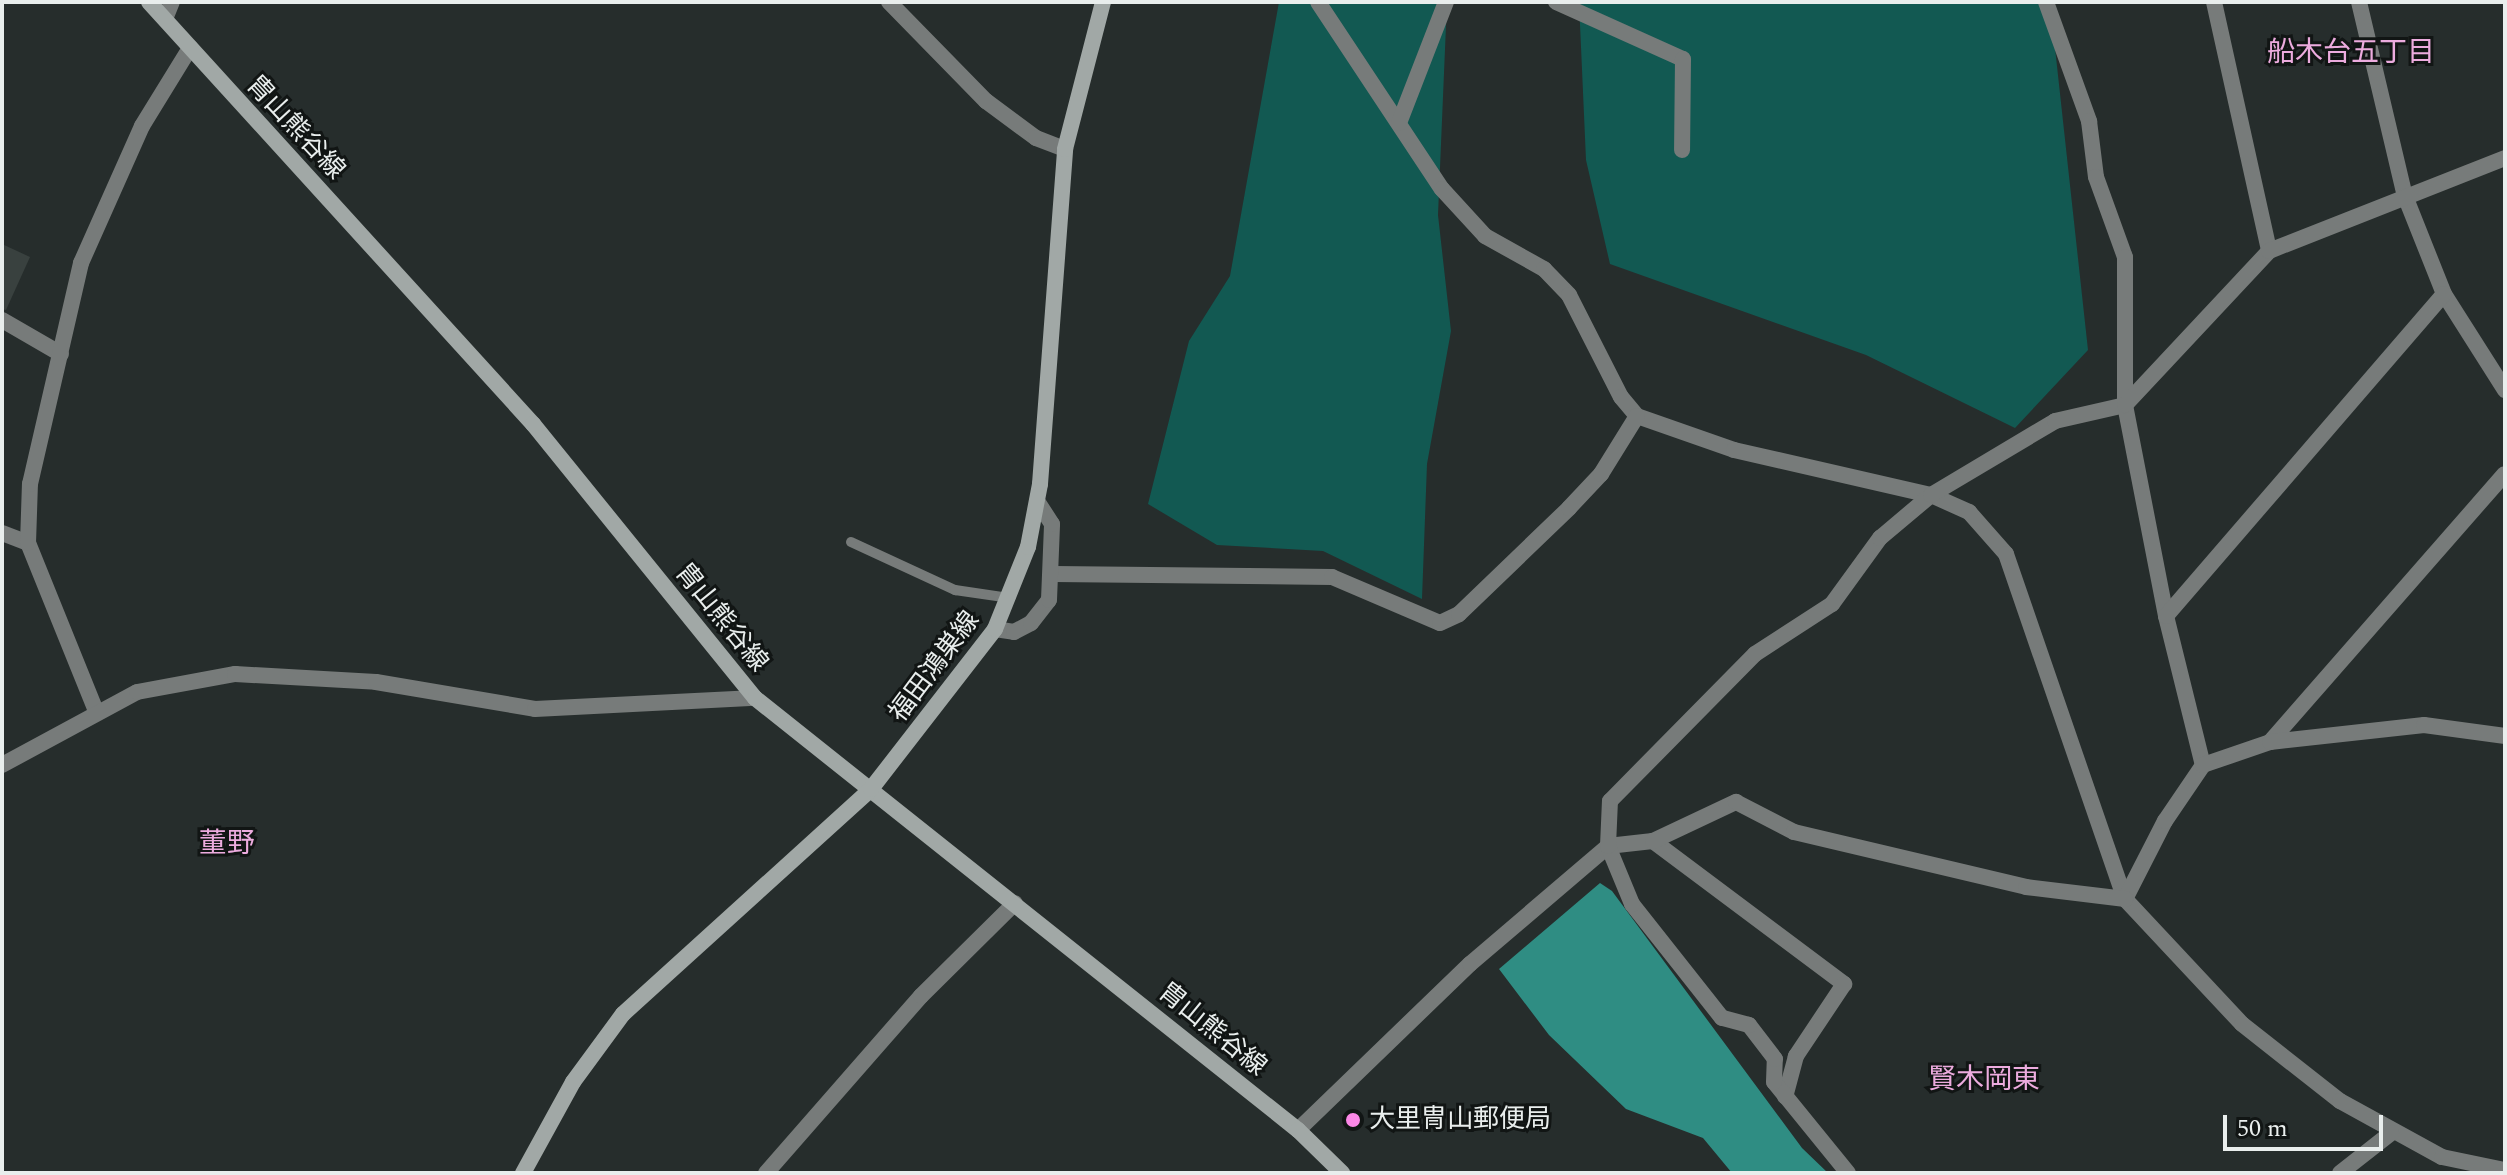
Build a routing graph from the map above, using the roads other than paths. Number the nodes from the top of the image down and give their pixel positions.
1 (149, 2) edge
2 (172, 2) edge
3 (889, 2) edge
4 (1103, 2) edge
5 (1318, 2) edge
6 (1446, 2) edge
7 (1556, 2) edge
8 (2046, 2) edge
9 (2214, 2) edge
10 (2359, 2) edge
11 (165, 19) junction
12 (190, 48) junction
13 (1399, 123) junction
14 (1065, 149) junction
15 (1682, 150) dead end
16 (2505, 158) edge
17 (2405, 196) junction
18 (2269, 251) junction
19 (2444, 294) junction
20 (2, 320) edge
21 (61, 354) junction
22 (2505, 390) edge
23 (2125, 405) junction
24 (1637, 416) junction
25 (2505, 474) edge
26 (1931, 495) junction
27 (1037, 501) junction
28 (2, 533) edge
29 (851, 542) dead end
30 (28, 543) junction
31 (1054, 574) junction
32 (1010, 598) junction
33 (2166, 616) junction
34 (995, 629) junction
35 (755, 698) junction
36 (96, 711) junction
37 (2502, 730) edge
38 (2270, 742) junction
39 (2, 765) edge
40 (2203, 765) junction
41 (871, 789) junction
42 (1653, 841) junction
43 (1608, 846) junction
44 (2125, 899) junction
45 (1015, 903) junction
46 (1785, 1097) junction
47 (1298, 1130) junction
48 (2391, 1133) junction
49 (2505, 1170) edge
50 (523, 1173) edge
51 (766, 1173) edge
52 (1342, 1173) edge
53 (1848, 1173) edge
54 (2340, 1173) edge

1 - 11 main road, 胄山熊谷線
2 - 11 street
3 - 14 street
4 - 14 main road, 福田鴻巣線
5 - 13 street
6 - 13 street
7 - 15 street
8 - 23 street
9 - 18 street
10 - 17 street
11 - 12 main road, 胄山熊谷線
12 - 21 street
12 - 35 main road, 胄山熊谷線
13 - 24 street
14 - 27 main road, 福田鴻巣線
16 - 17 street
17 - 18 street
17 - 19 street
18 - 23 street
19 - 22 street
19 - 33 street
20 - 21 street
21 - 30 street
23 - 26 street
23 - 33 street
24 - 26 street
24 - 31 street
25 - 38 street
26 - 43 street
26 - 44 street
27 - 31 street
27 - 32 main road, 福田鴻巣線
28 - 30 street
29 - 32 lane
30 - 36 street
31 - 34 street
32 - 34 main road, 福田鴻巣線
33 - 40 street
34 - 41 main road, 福田鴻巣線
35 - 36 street
35 - 41 main road, 胄山熊谷線
36 - 39 street
37 - 38 street
38 - 40 street
40 - 44 street
41 - 45 main road, 胄山熊谷線
41 - 50 main road, 福田鴻巣線
42 - 43 street
42 - 44 street
42 - 46 street
43 - 46 street
43 - 47 street
44 - 48 street
45 - 47 main road, 胄山熊谷線
45 - 51 street
46 - 53 street
47 - 52 main road, 胄山熊谷線
48 - 49 street
48 - 54 street

